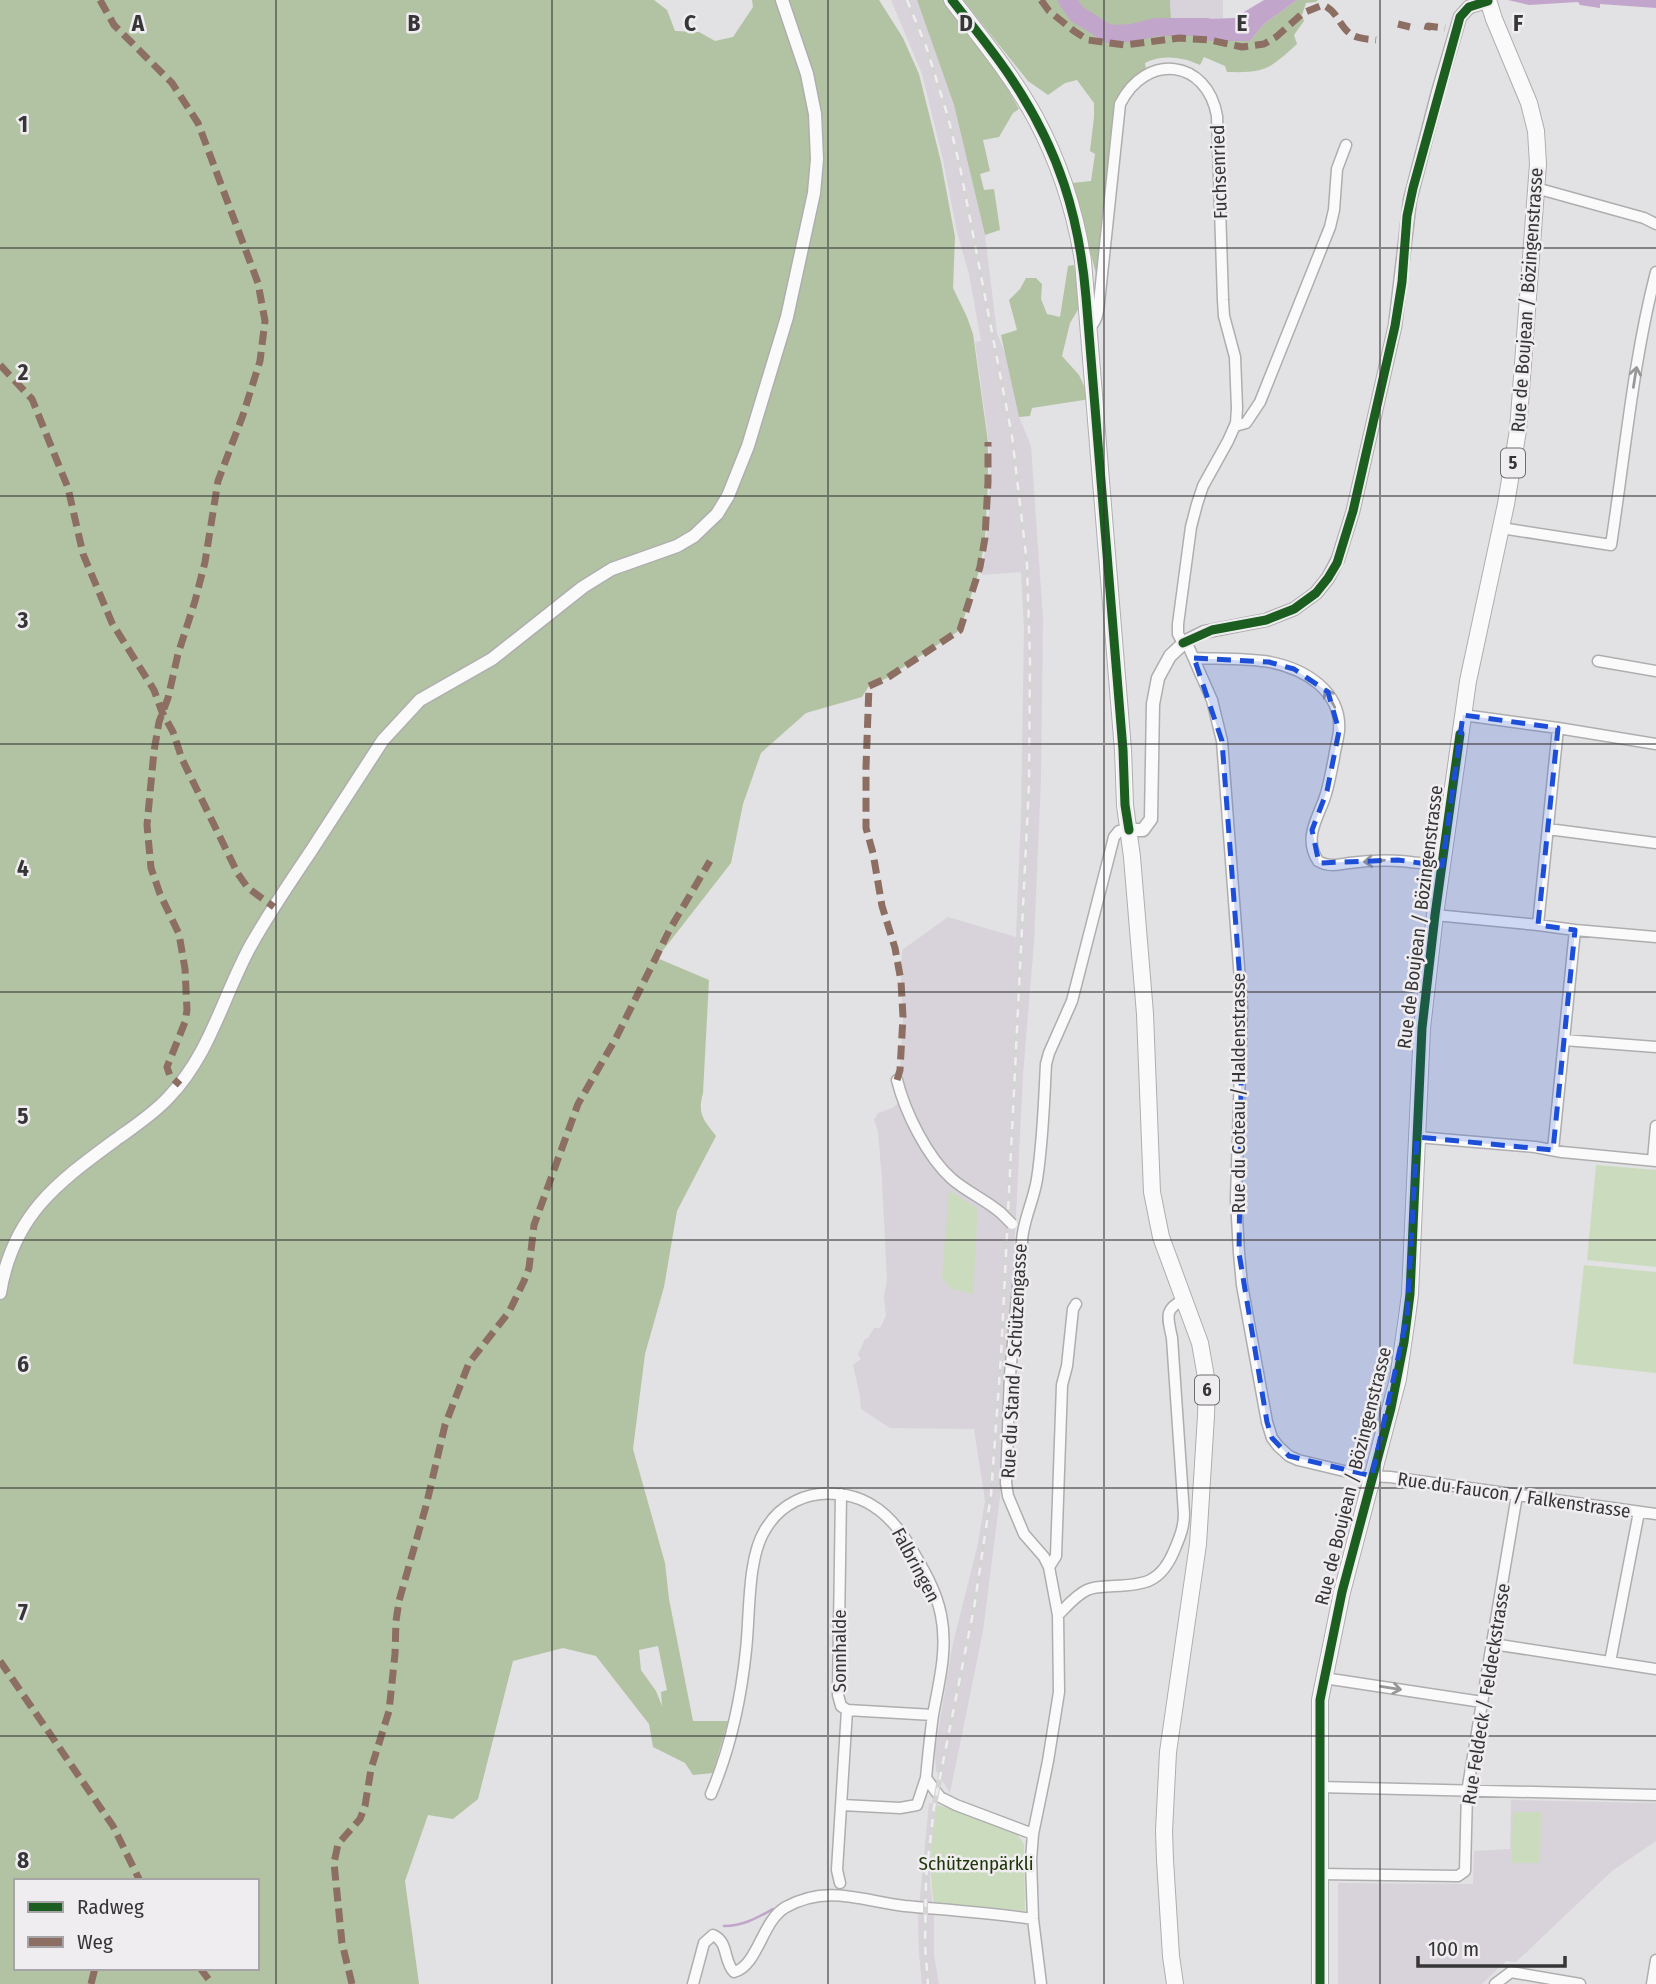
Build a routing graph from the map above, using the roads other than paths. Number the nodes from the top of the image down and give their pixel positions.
1 (782, 0) edge
2 (952, 0) edge
3 (1488, 0) edge
4 (1346, 145) dead end
5 (1536, 187) junction
6 (1656, 224) edge
7 (1656, 272) edge
8 (1088, 328) junction
9 (1235, 426) junction
10 (1501, 528) junction
11 (1184, 642) junction
12 (1194, 658) junction
13 (1598, 661) dead end
14 (1656, 671) edge
15 (1463, 715) junction
16 (1558, 728) junction
17 (1656, 744) edge
18 (1548, 829) junction
19 (1129, 830) junction
20 (1656, 843) edge
21 (1442, 866) junction
22 (1435, 915) junction
23 (1538, 925) junction
24 (1575, 930) junction
25 (1656, 937) edge
26 (1564, 1040) junction
27 (1656, 1047) edge
28 (897, 1080) dead end
29 (1656, 1126) edge
30 (1417, 1137) junction
31 (1553, 1150) junction
32 (1655, 1161) edge
33 (1021, 1232) junction
34 (0, 1293) edge
35 (1184, 1300) junction
36 (1076, 1304) dead end
37 (1372, 1476) junction
38 (841, 1494) junction
39 (1517, 1495) junction
40 (1639, 1512) junction
41 (1656, 1514) edge
42 (1049, 1567) junction
43 (1058, 1615) junction
44 (1493, 1644) junction
45 (1610, 1662) junction
46 (1656, 1669) edge
47 (1324, 1678) junction
48 (1482, 1702) junction
49 (847, 1710) junction
50 (933, 1715) junction
51 (926, 1778) junction
52 (1319, 1787) junction
53 (1467, 1792) junction
54 (711, 1794) dead end
55 (1656, 1795) edge
56 (940, 1797) junction
57 (842, 1805) junction
58 (917, 1805) junction
59 (1032, 1834) junction
60 (1319, 1874) junction
61 (840, 1883) dead end
62 (1033, 1919) junction
63 (1656, 1960) edge
64 (1318, 1981) edge
65 (693, 1984) edge
66 (1041, 1984) edge
67 (1175, 1984) edge
68 (1495, 1984) edge
69 (1580, 1984) edge
70 (1652, 1984) edge

1 - 34 street
2 - 8 main road, 6
3 - 5 main road, Rue de Boujean / Bözingenstrasse / 5
3 - 11 street
4 - 9 street
5 - 6 street
5 - 10 main road, Rue de Boujean / Bözingenstrasse / 5
10 -> 7 street
8 - 9 street, Fuchsenried
8 - 19 main road, 6
9 - 11 street
10 - 15 main road, Rue de Boujean / Bözingenstrasse / 5
11 - 12 street, Rue du Coteau / Haldenstrasse
11 - 19 street
21 -> 12 street
12 - 37 street, Rue du Coteau / Haldenstrasse
13 - 14 street
15 - 16 street
15 - 21 main road, Rue de Boujean / Bözingenstrasse / 5
16 - 17 street
16 - 18 street
18 - 20 street
18 - 23 street
19 - 33 street, Rue du Stand / Schützengasse
19 - 35 main road, 6
21 - 22 main road, Rue de Boujean / Bözingenstrasse / 5
22 - 23 street
22 - 30 main road, Rue de Boujean / Bözingenstrasse / 5
23 - 24 street
24 - 25 street
24 - 26 street
26 - 27 street
26 - 31 street
28 - 33 street, bridge
29 - 32 street
30 - 31 street
30 - 37 main road, Rue de Boujean / Bözingenstrasse / 5
31 - 32 street
33 - 42 street, Rue du Stand / Schützengasse
35 - 43 street
35 - 67 main road, 6
36 - 42 street
37 - 39 street, Rue du Faucon / Falkenstrasse
37 - 47 main road, Rue de Boujean / Bözingenstrasse / 5
38 - 49 street, Sonnhalde
38 - 50 street, Falbringen
38 - 54 street, Falbringen
39 - 40 street, Rue du Faucon / Falkenstrasse
39 - 44 street, Rue Feldeck / Feldeckstrasse
40 - 41 street, Rue du Faucon / Falkenstrasse
40 - 45 street
42 - 43 street, Rue du Stand / Schützengasse
43 - 59 street, Rue du Stand / Schützengasse
44 - 45 street
44 - 48 street, Rue Feldeck / Feldeckstrasse
45 - 46 street
47 -> 48 street
47 - 52 main road, Rue de Boujean / Bözingenstrasse / 5
48 - 53 street, Rue Feldeck / Feldeckstrasse
49 - 50 street
49 - 57 street, Sonnhalde
50 - 51 street, Falbringen
51 - 56 street
51 - 58 street
52 - 53 street
52 - 60 main road, Rue de Boujean / Bözingenstrasse / 5
53 - 55 street
53 - 60 street, Rue Feldeck / Feldeckstrasse
56 - 58 street
56 - 59 street
57 - 58 street
57 - 61 street, Sonnhalde
59 - 62 street, Rue du Stand / Schützengasse
60 - 64 main road, Rue de Boujean / Bözingenstrasse / 5
62 - 65 street
62 - 66 street, Rue du Stand / Schützengasse
63 - 70 street
68 - 69 street

